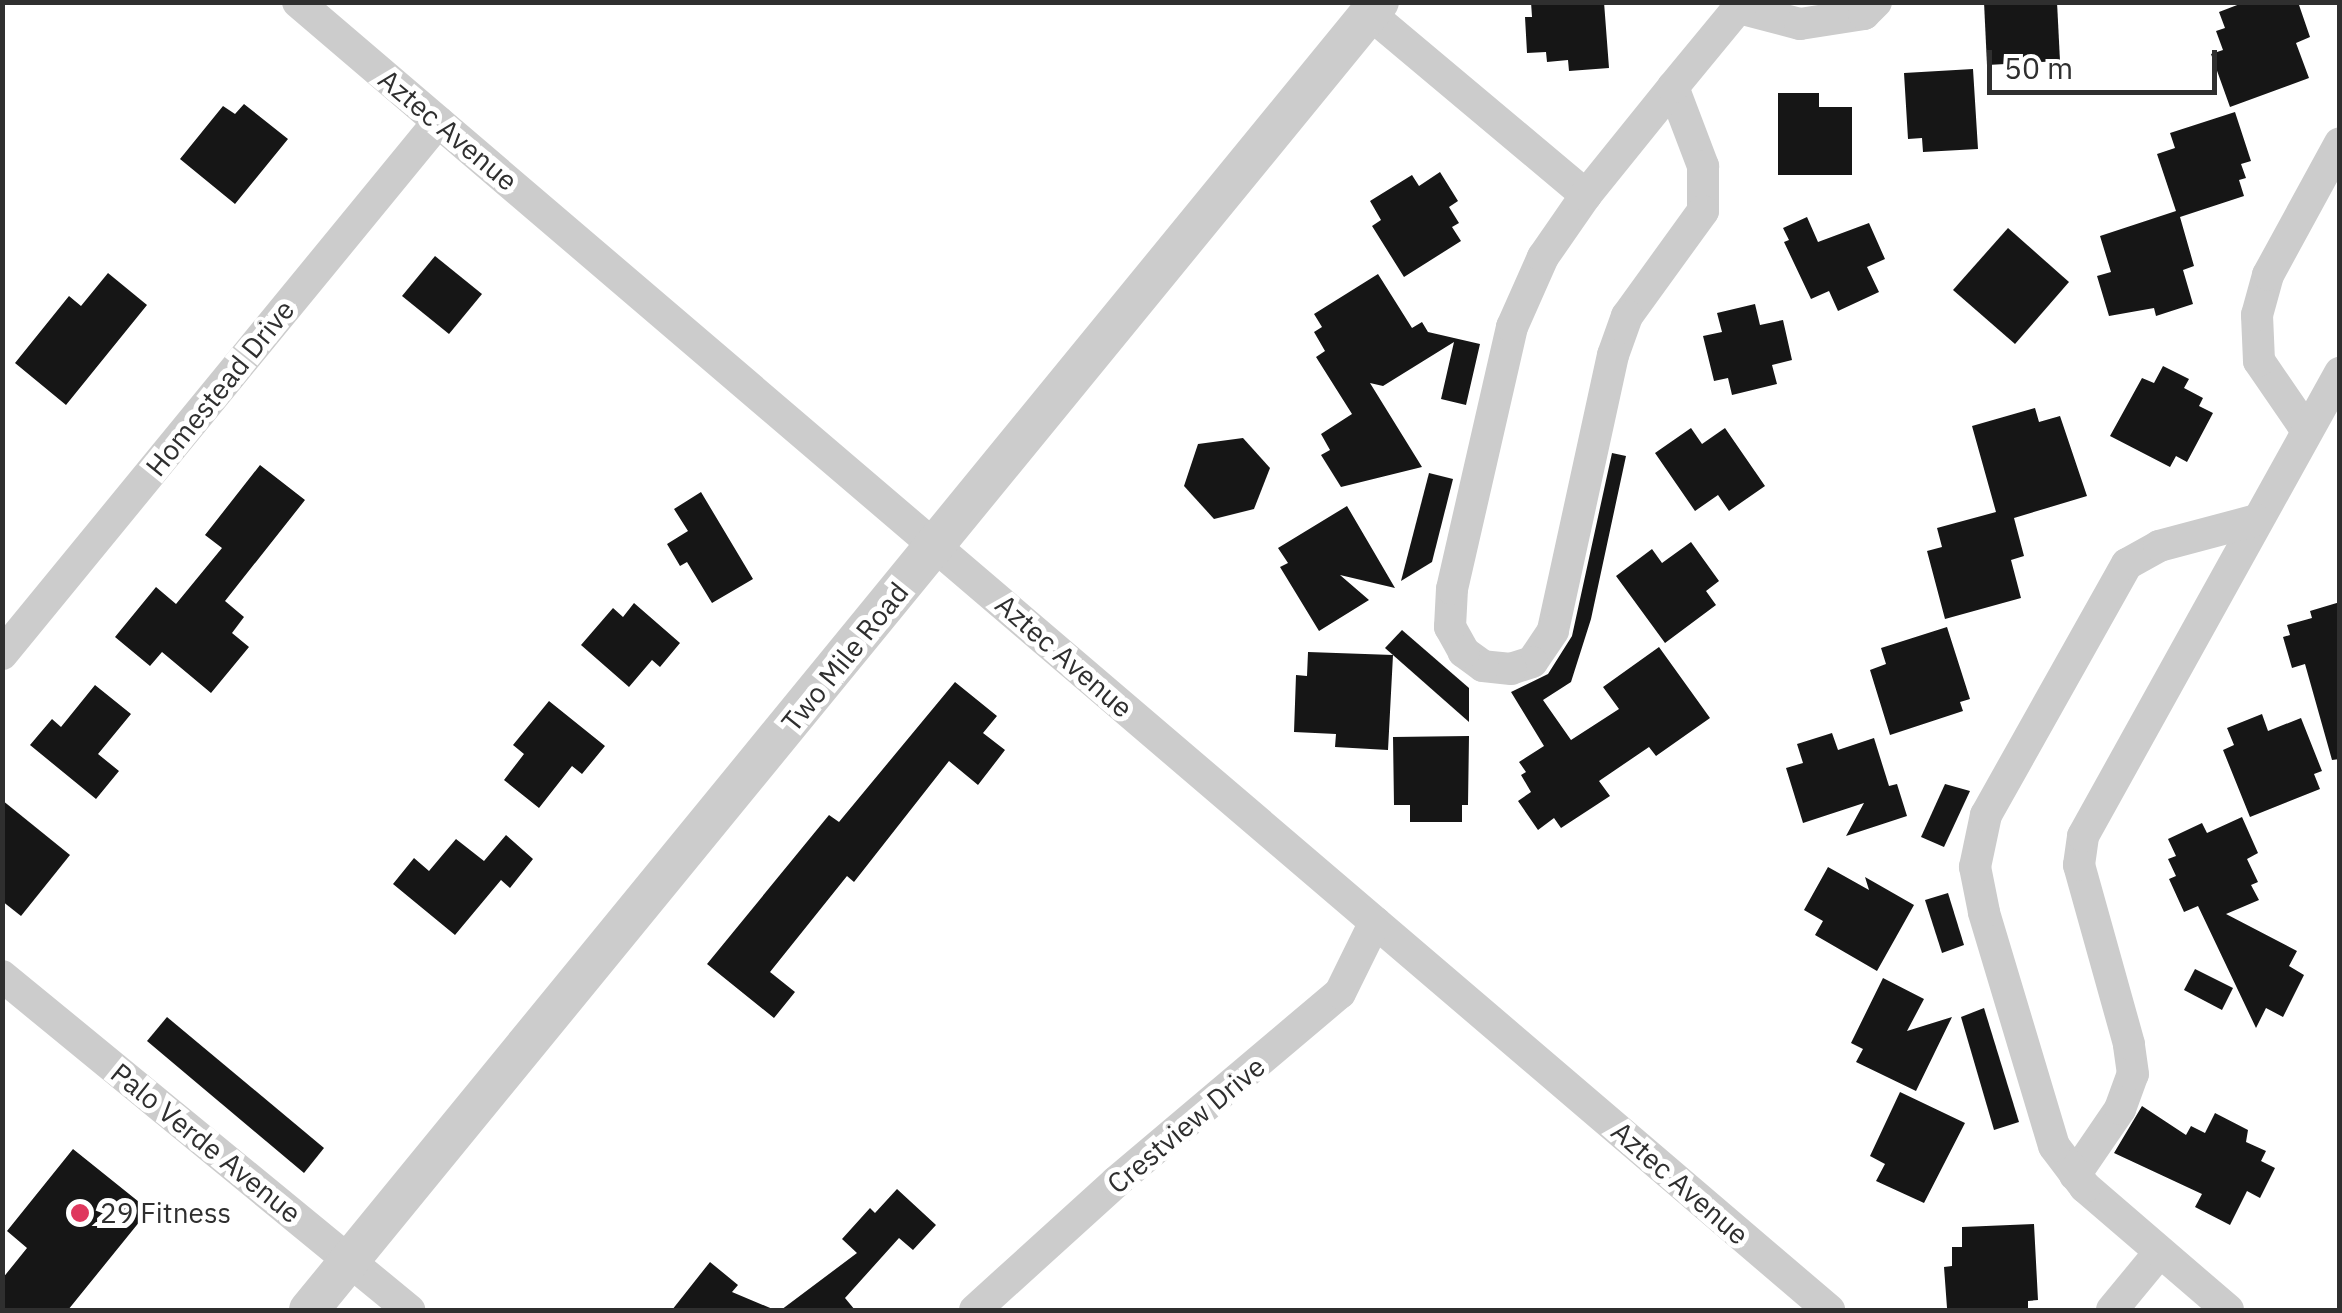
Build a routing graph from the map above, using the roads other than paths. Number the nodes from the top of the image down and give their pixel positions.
1 (298, 2) edge
2 (1876, 2) edge
3 (1741, 5) edge
4 (1375, 8) edge
5 (1674, 87) junction
6 (438, 122) junction
7 (2340, 143) edge
8 (1586, 194) junction
9 (2340, 373) edge
10 (2306, 432) junction
11 (2257, 520) junction
12 (936, 546) junction
13 (2, 654) edge
14 (1375, 922) junction
15 (2, 976) edge
16 (2075, 1175) junction
17 (2159, 1253) junction
18 (350, 1262) junction
19 (309, 1310) edge
20 (408, 1310) edge
21 (975, 1310) edge
22 (1829, 1310) edge
23 (2112, 1310) edge
24 (2228, 1310) edge

1 - 6 street, Aztec Avenue
2 - 3 street
3 - 5 street
4 - 8 street
4 - 12 street, Two Mile Road
5 - 8 street
5 - 8 street
6 - 12 street, Aztec Avenue
6 - 13 street, Homestead Drive
7 - 10 street
9 - 10 street
10 - 11 street
11 - 16 street
11 - 16 street
12 - 14 street, Aztec Avenue
12 - 18 street, Two Mile Road
14 - 21 street, Crestview Drive
14 - 22 street, Aztec Avenue
15 - 18 street, Palo Verde Avenue
16 - 17 street
17 - 23 street
17 - 24 street
18 - 19 street, Two Mile Road
18 - 20 street, Palo Verde Avenue

